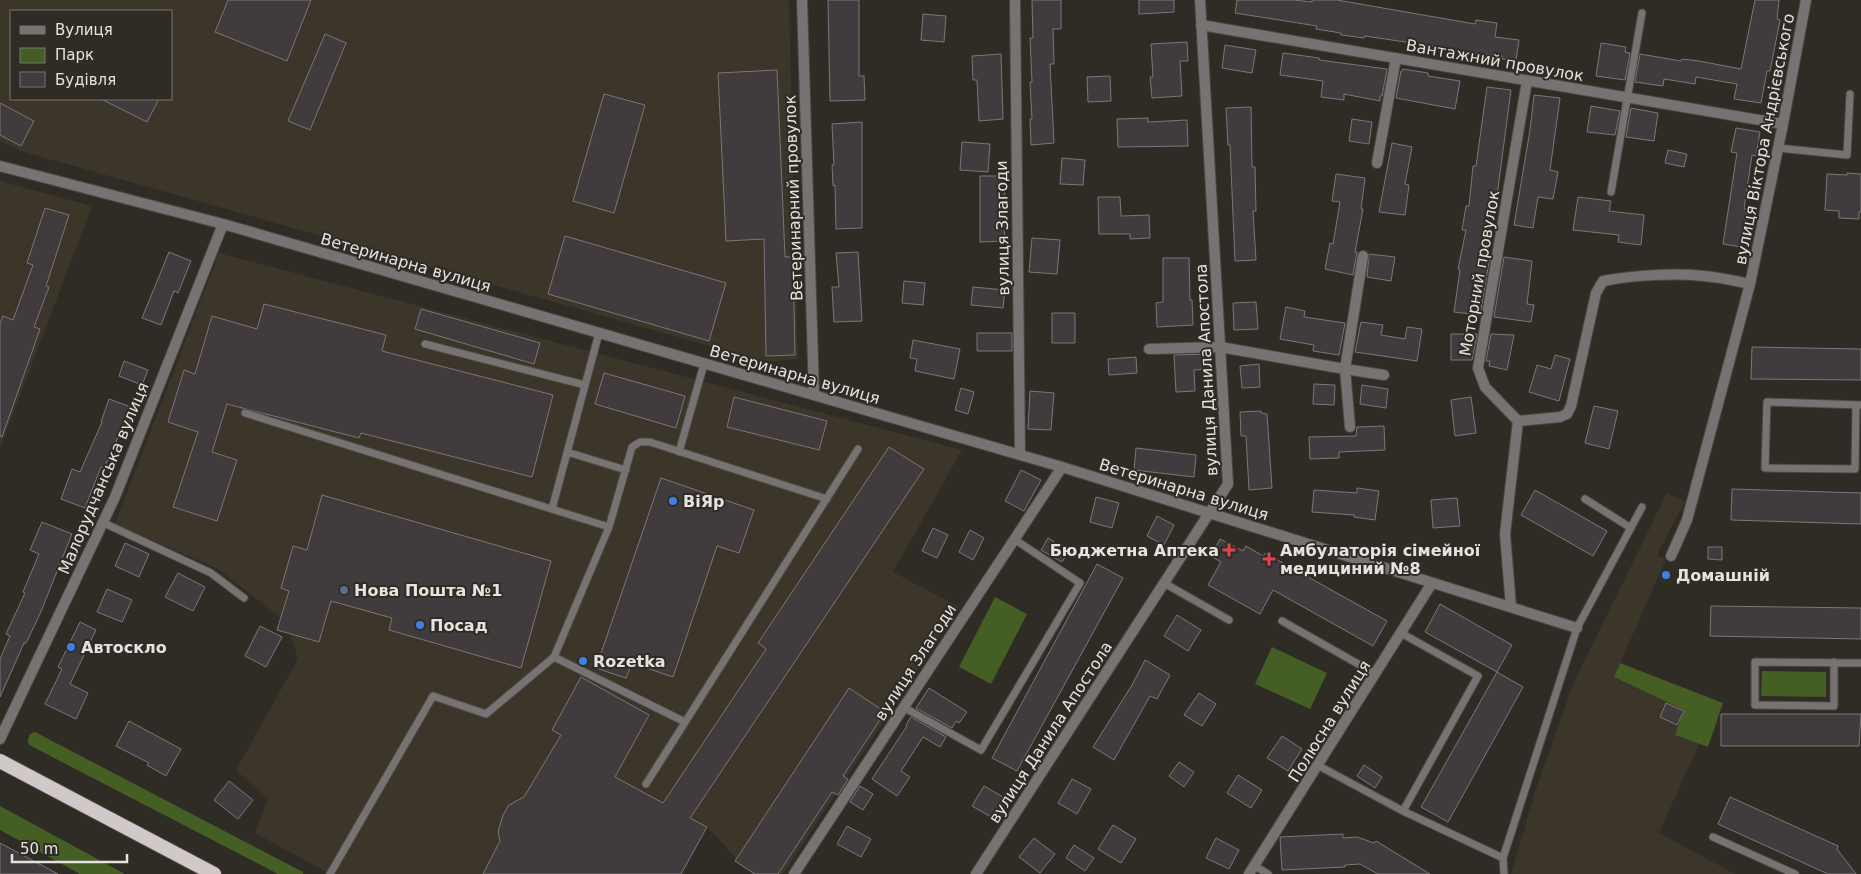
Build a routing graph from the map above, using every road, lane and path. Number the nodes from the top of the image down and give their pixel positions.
1 (802, 0) edge
2 (1015, 0) edge
3 (1200, 0) edge
4 (1806, 0) edge
5 (1642, 12) dead end
6 (1201, 25) junction
7 (1396, 58) junction
8 (1527, 81) junction
9 (1850, 94) dead end
10 (1627, 98) junction
11 (1783, 124) junction
12 (1778, 148) junction
13 (1377, 163) dead end
14 (0, 166) edge
15 (1611, 192) dead end
16 (223, 224) junction
17 (1363, 256) dead end
18 (1750, 284) junction
19 (599, 333) junction
20 (425, 344) dead end
21 (1220, 347) junction
22 (1149, 349) dead end
23 (704, 364) junction
24 (1345, 369) junction
25 (1384, 375) dead end
26 (585, 385) junction
27 (814, 395) junction
28 (1859, 405) edge
29 (245, 413) dead end
30 (1518, 421) junction
31 (1350, 427) dead end
32 (858, 449) dead end
33 (567, 452) junction
34 (679, 452) junction
35 (1020, 455) junction
36 (1062, 467) junction
37 (626, 470) junction
38 (827, 499) junction
39 (1585, 499) dead end
40 (1642, 507) dead end
41 (552, 509) junction
42 (1209, 513) junction
43 (104, 523) junction
44 (609, 527) junction
45 (1631, 528) junction
46 (1014, 539) junction
47 (1670, 556) dead end
48 (1164, 583) junction
49 (1432, 583) junction
50 (244, 598) dead end
51 (1511, 607) junction
52 (1229, 620) dead end
53 (1282, 621) dead end
54 (1577, 628) junction
55 (1401, 633) junction
56 (554, 657) junction
57 (1834, 662) junction
58 (1861, 663) edge
59 (1376, 674) junction
60 (902, 707) junction
61 (4, 720) edge
62 (685, 722) junction
63 (0, 738) edge
64 (0, 761) edge
65 (1319, 766) junction
66 (646, 784) dead end
67 (1403, 811) junction
68 (1713, 836) dead end
69 (1503, 858) junction
70 (1252, 870) edge
71 (214, 874) edge
72 (332, 874) edge
73 (794, 874) edge
74 (976, 874) edge
75 (1268, 874) edge
76 (1504, 874) edge
77 (1795, 874) edge

1 - 27 street, Ветеринарний провулок
2 - 35 street, вулиця Злагоди
3 - 6 street, вулиця Данила Апостола
4 - 11 street, вулиця Віктора Андрієвського
5 - 10 lane
6 - 7 street, Вантажний провулок
6 - 21 street, вулиця Данила Апостола
7 - 8 street, Вантажний провулок
7 - 13 street
8 - 10 street, Вантажний провулок
8 - 30 street, Моторний провулок
9 - 12 lane
10 - 11 street, Вантажний провулок
10 - 15 lane
11 - 12 street, вулиця Віктора Андрієвського
12 - 18 street, вулиця Віктора Андрієвського
14 - 16 street, Ветеринарна вулиця
16 - 19 street, Ветеринарна вулиця
16 - 43 street, Малорудчанська вулиця
17 - 24 street
18 - 30 street
18 - 47 street, вулиця Віктора Андрієвського
19 - 23 street, Ветеринарна вулиця
19 - 26 lane
20 - 26 lane
21 - 22 street
21 - 24 street
21 - 42 street, вулиця Данила Апостола
23 - 27 street, Ветеринарна вулиця
23 - 34 lane
24 - 25 street
24 - 31 street
26 - 33 lane
27 - 35 street, Ветеринарна вулиця
28 - 28 lane
29 - 41 lane
30 - 51 street
32 - 38 lane
33 - 37 lane
33 - 41 lane
34 - 37 lane
34 - 38 lane
35 - 36 street, Ветеринарна вулиця
36 - 42 street, Ветеринарна вулиця
36 - 46 street, вулиця Злагоди
37 - 44 lane
38 - 62 lane
39 - 45 lane
40 - 45 lane
41 - 44 lane
42 - 48 street, вулиця Данила Апостола
42 - 49 street, Ветеринарна вулиця
43 - 50 lane
43 - 61 street, Малорудчанська вулиця
44 - 56 lane
45 - 54 lane
46 - 60 street, вулиця Злагоди
46 - 60 lane
48 - 52 lane
48 - 74 street, вулиця Данила Апостола
49 - 51 street, Ветеринарна вулиця
49 - 55 street, Полюсна вулиця
51 - 54 street, Ветеринарна вулиця
53 - 59 lane
54 - 69 lane
55 - 59 street, Полюсна вулиця
55 - 67 lane
56 - 62 lane
56 - 72 lane
57 - 57 lane
57 - 58 lane
59 - 65 street, Полюсна вулиця
60 - 73 street, вулиця Злагоди
61 - 63 street, Малорудчанська вулиця
62 - 66 lane
64 - 71 highway
65 - 67 lane
65 - 70 street, Полюсна вулиця
67 - 69 lane
68 - 77 lane
69 - 76 lane
70 - 75 lane

